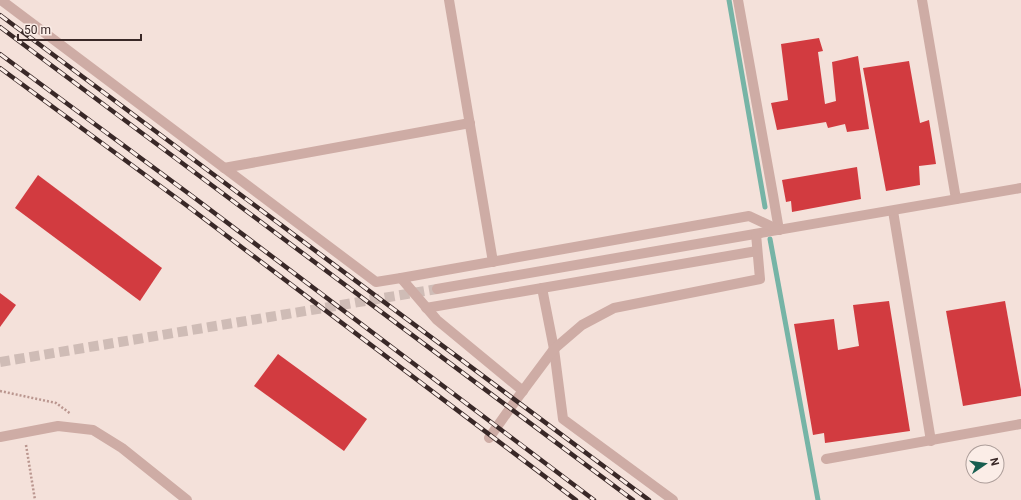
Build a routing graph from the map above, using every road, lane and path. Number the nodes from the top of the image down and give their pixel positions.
1 (1, 0) edge
2 (449, 0) edge
3 (738, 0) edge
4 (922, 0) edge
5 (470, 123) junction
6 (224, 168) junction
7 (1021, 188) edge
8 (956, 200) junction
9 (893, 210) junction
10 (779, 230) junction
11 (756, 234) junction
12 (757, 251) junction
13 (493, 262) junction
14 (401, 278) junction
15 (542, 288) junction
16 (437, 289) tunnel mouth
17 (426, 308) junction
18 (554, 349) junction
19 (0, 391) edge
20 (522, 391) junction
21 (74, 416) dead end
22 (1021, 424) edge
23 (24, 433) junction
24 (0, 437) edge
25 (489, 438) dead end
26 (931, 441) junction
27 (826, 459) dead end
28 (35, 500) edge
29 (187, 500) edge
30 (673, 500) edge

1 - 6 street
2 - 5 street
3 - 10 street
4 - 8 street
5 - 6 street
5 - 13 street
6 - 14 street
7 - 8 street
8 - 9 street
9 - 10 street
9 - 26 street
10 - 11 street
10 - 13 street
11 - 12 street
11 - 16 street
12 - 15 street
12 - 18 street
13 - 14 street
14 - 17 street
15 - 17 street
15 - 18 street
17 - 20 street
18 - 20 street
18 - 30 street
19 - 21 path
20 - 25 street
22 - 26 street
23 - 24 street
23 - 28 path
23 - 29 street
26 - 27 street

